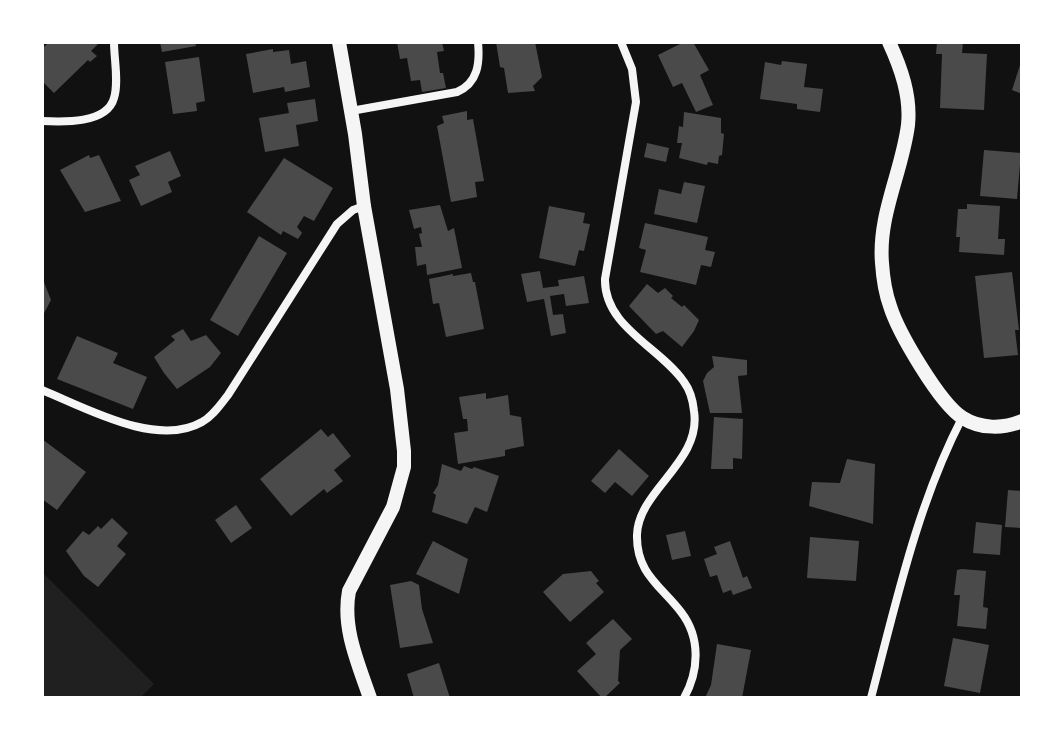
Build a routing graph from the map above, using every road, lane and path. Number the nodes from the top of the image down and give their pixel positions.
1 (114, 42) edge
2 (339, 42) edge
3 (478, 42) edge
4 (621, 42) edge
5 (889, 42) edge
6 (351, 111) junction
7 (42, 121) edge
8 (364, 206) junction
9 (42, 390) edge
10 (962, 418) junction
11 (1022, 421) edge
12 (370, 698) edge
13 (684, 698) edge
14 (871, 698) edge

1 - 7 street
2 - 6 street
3 - 6 street
4 - 13 street
5 - 10 street
6 - 8 street
8 - 9 street
8 - 12 street
10 - 11 street
10 - 14 street

